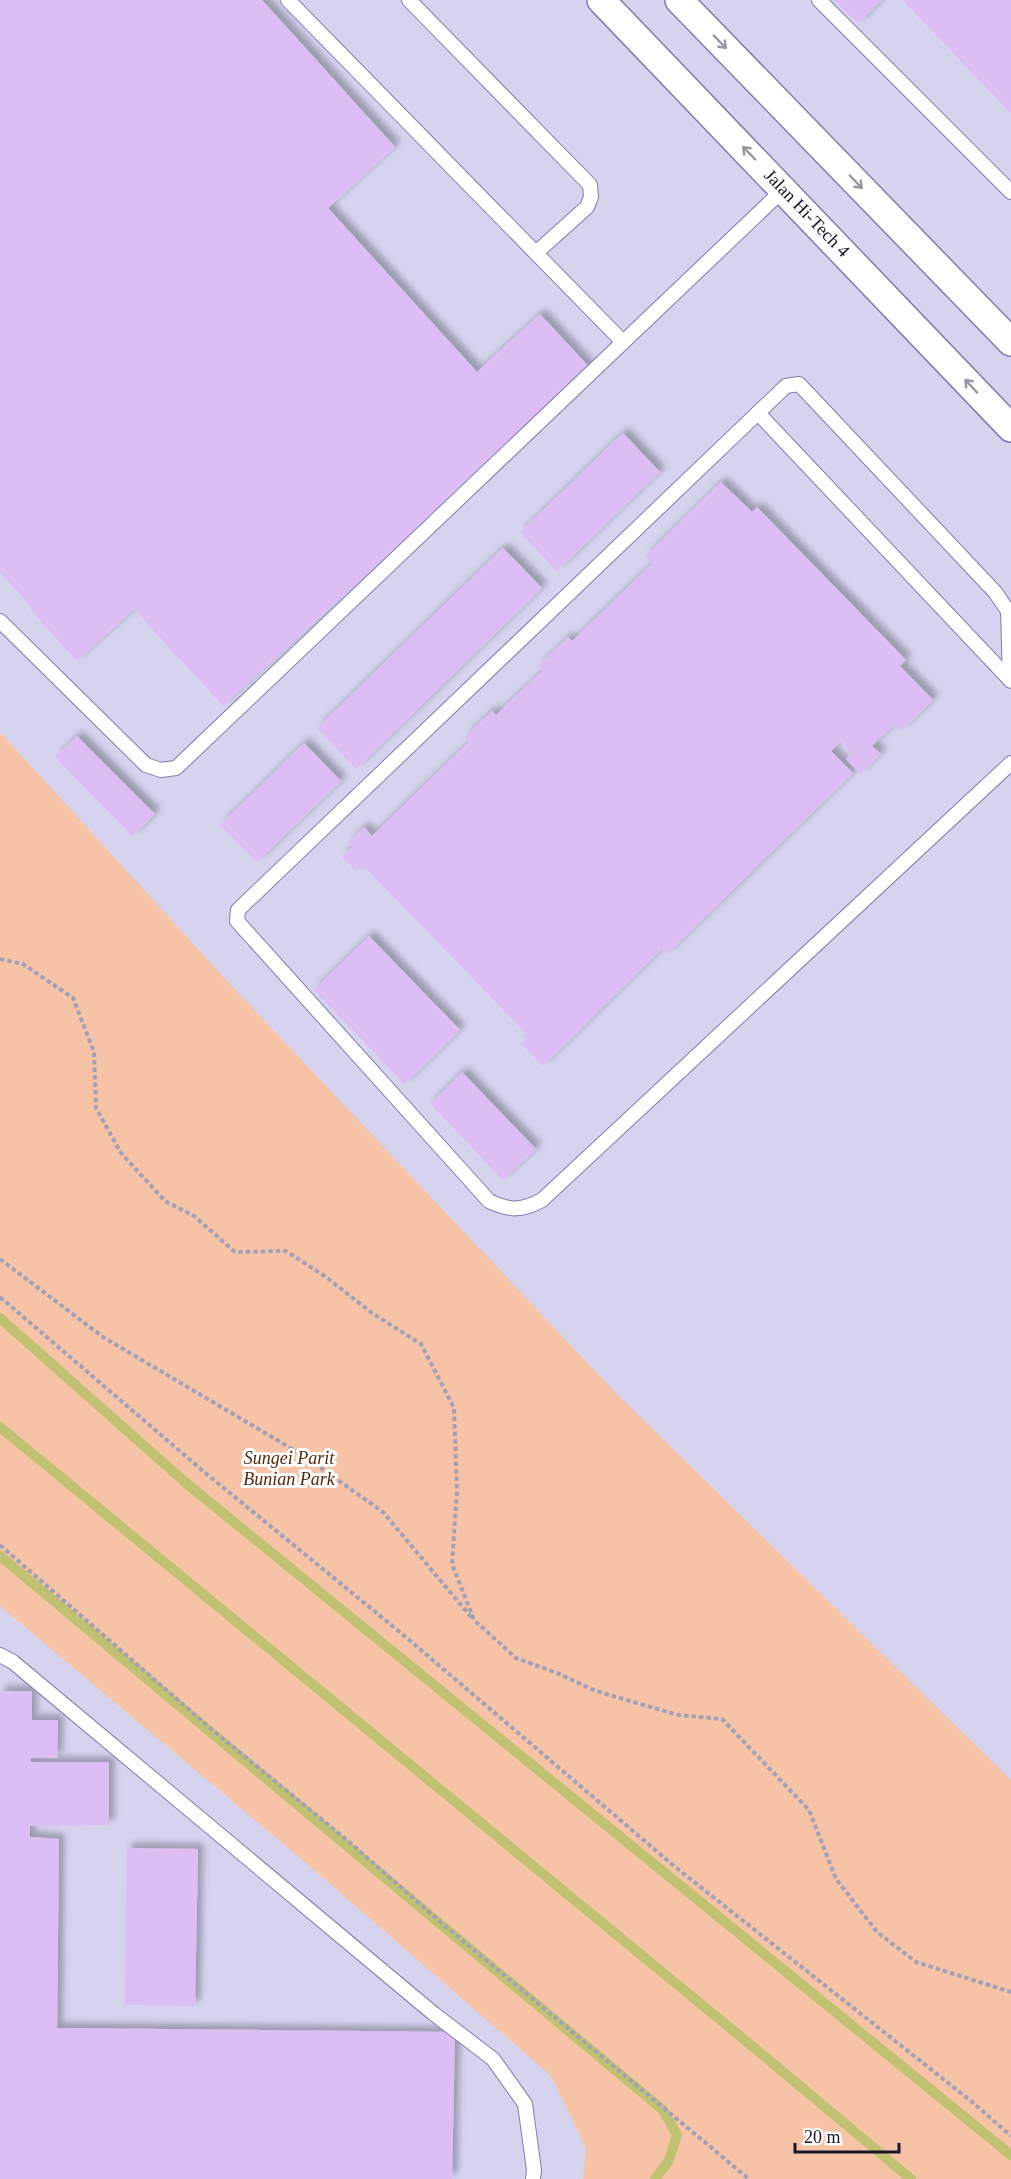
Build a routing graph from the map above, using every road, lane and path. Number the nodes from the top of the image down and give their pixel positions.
1 (288, 0) edge
2 (410, 0) edge
3 (602, 0) edge
4 (680, 0) edge
5 (819, 0) edge
6 (784, 189) junction
7 (1011, 192) edge
8 (537, 252) junction
9 (623, 342) junction
10 (1011, 342) edge
11 (758, 413) junction
12 (1011, 428) edge
13 (0, 621) edge
14 (1010, 681) edge
15 (1011, 763) edge
16 (0, 959) edge
17 (0, 1259) edge
18 (0, 1297) edge
19 (0, 1545) edge
20 (474, 1620) junction
21 (0, 1655) edge
22 (1011, 1992) edge
23 (1011, 2136) edge
24 (533, 2179) edge
25 (749, 2179) edge

1 - 8 lane
2 - 8 lane
6 -> 3 street, Jalan Hi-Tech 4
4 -> 10 street
5 - 7 lane
6 - 9 lane
12 -> 6 street, Jalan Hi-Tech 4
8 - 9 lane
9 - 13 lane
11 - 14 lane
11 - 14 lane
11 - 15 lane
16 - 20 path
17 - 20 path
18 - 23 path
19 - 25 path
20 - 22 path
21 - 24 lane

